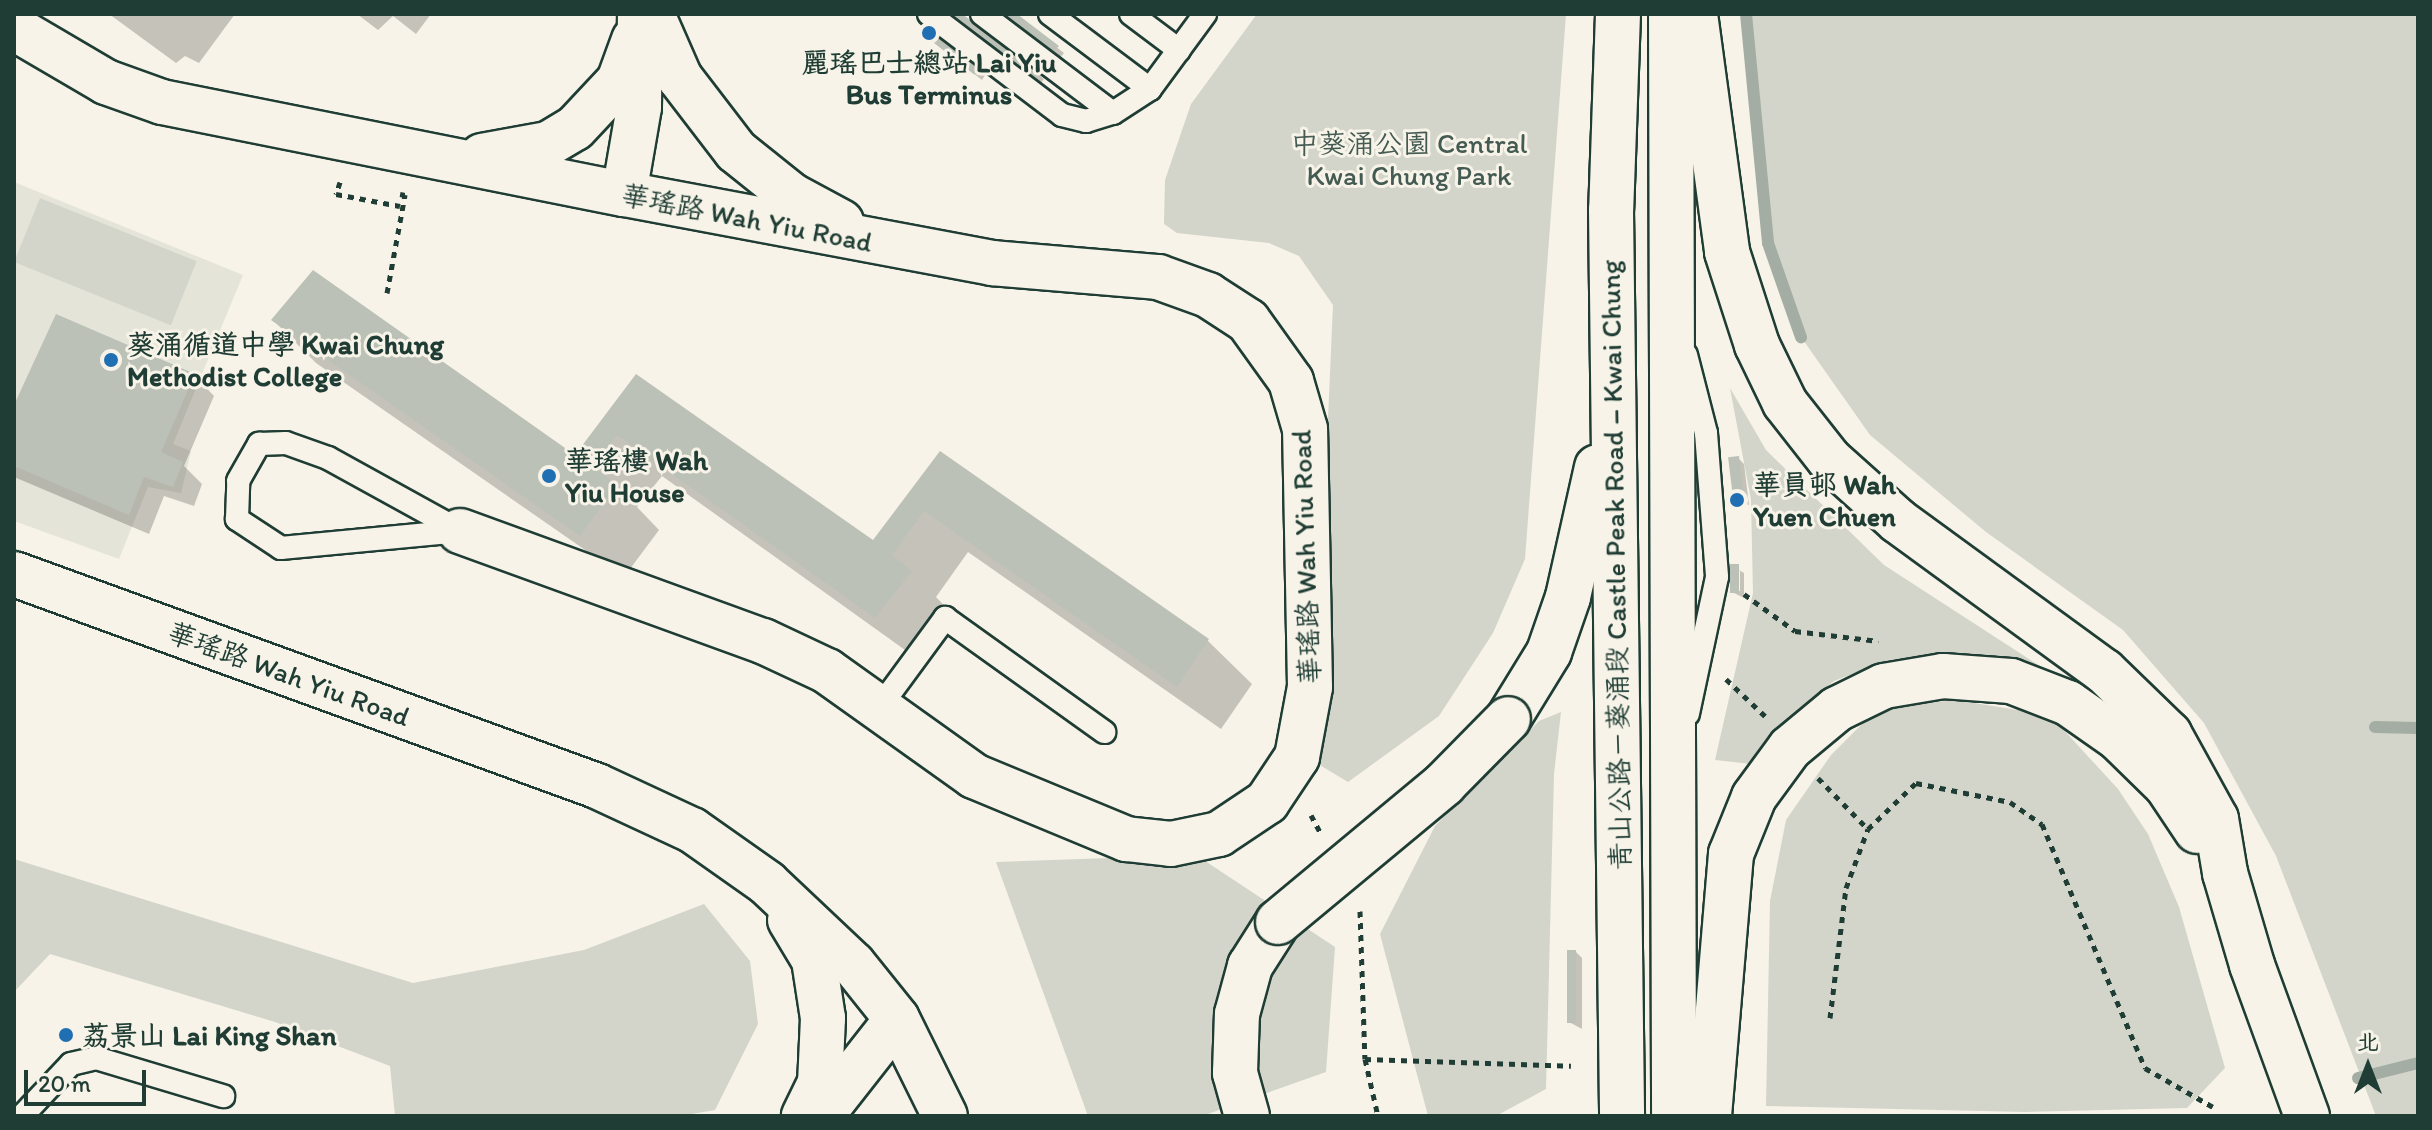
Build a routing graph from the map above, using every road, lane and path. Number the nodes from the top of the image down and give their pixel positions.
1 (638, 14) edge
2 (652, 14) edge
3 (929, 14) edge
4 (982, 14) edge
5 (1050, 14) edge
6 (1131, 14) edge
7 (1204, 14) edge
8 (1618, 14) edge
9 (1671, 14) edge
10 (1695, 14) edge
11 (14, 28) edge
12 (1179, 50) junction
13 (1150, 89) junction
14 (1113, 113) junction
15 (444, 159) junction
16 (352, 184) dead end
17 (392, 193) dead end
18 (624, 194) junction
19 (400, 206) dead end
20 (907, 248) junction
21 (387, 293) dead end
22 (1612, 399) junction
23 (460, 531) junction
24 (14, 574) edge
25 (1742, 593) dead end
26 (1890, 642) dead end
27 (879, 708) junction
28 (1104, 732) dead end
29 (1808, 768) dead end
30 (1300, 819) dead end
31 (1868, 829) junction
32 (1327, 846) dead end
33 (2225, 873) junction
34 (767, 883) junction
35 (1353, 899) dead end
36 (1830, 1018) dead end
37 (897, 1019) junction
38 (1365, 1059) junction
39 (1571, 1066) dead end
40 (223, 1096) dead end
41 (2213, 1107) dead end
42 (22, 1116) edge
43 (804, 1116) edge
44 (821, 1116) edge
45 (945, 1116) edge
46 (1247, 1116) edge
47 (1378, 1116) edge
48 (1622, 1116) edge
49 (1674, 1116) edge
50 (1709, 1116) edge
51 (2307, 1116) edge

1 - 15 main road
1 - 18 main road
2 - 20 main road
3 - 14 lane
4 - 14 lane
5 - 13 lane
6 - 12 lane
7 - 12 lane
8 - 22 main road, 青山公路－葵涌段 Castle Peak Road – Kwai Chung
9 - 49 main road, 青山公路－葵涌段 Castle Peak Road – Kwai Chung
10 - 33 main road
11 - 15 main road, 華瑤路 Wah Yiu Road
12 - 13 lane
13 - 14 lane
15 - 18 main road, 華瑤路 Wah Yiu Road
16 - 19 path
17 - 21 path
18 - 20 main road, 華瑤路 Wah Yiu Road
20 - 27 main road, 華瑤路 Wah Yiu Road
22 - 46 main road, bridge
22 - 48 main road, 青山公路－葵涌段 Castle Peak Road – Kwai Chung
23 - 23 lane
23 - 27 main road, 華瑤路 Wah Yiu Road
24 - 34 main road, 華瑤路 Wah Yiu Road
25 - 26 path
27 - 28 lane
29 - 31 path
30 - 32 path
31 - 36 path
31 - 41 path
33 - 50 main road
33 - 51 main road
34 - 37 main road, 華瑤路 Wah Yiu Road
34 - 43 main road
35 - 38 path
37 - 44 main road
37 - 45 main road, 華瑤路 Wah Yiu Road
38 - 39 path
38 - 47 path
40 - 42 lane

